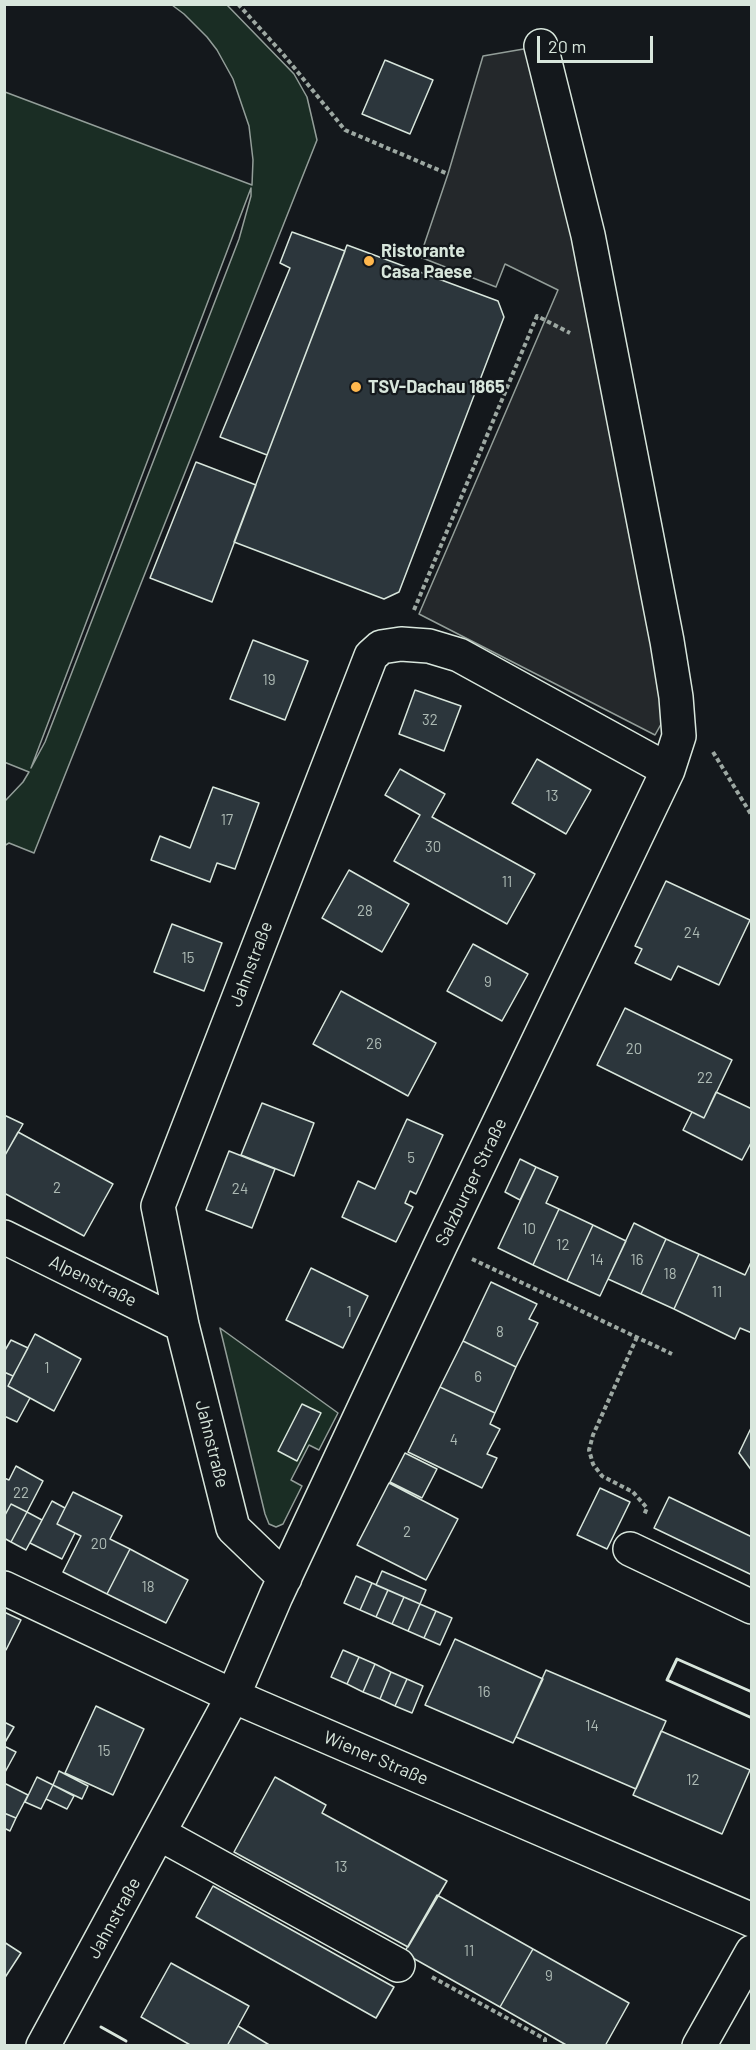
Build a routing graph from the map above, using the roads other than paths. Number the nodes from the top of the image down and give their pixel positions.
1 (541, 46) dead end
2 (668, 770) junction
3 (4, 1236) edge
4 (182, 1325) junction
5 (630, 1549) road end
6 (281, 1587) junction
7 (4, 1588) edge
8 (752, 1607) edge
9 (233, 1696) junction
10 (160, 1834) junction
11 (752, 1920) edge
12 (752, 1952) edge
13 (398, 1965) road end
14 (43, 2046) edge
15 (699, 2046) edge

1 - 2 street, Salzburger Straße
2 - 4 street, Jahnstraße
2 - 6 street, Salzburger Straße
3 - 4 street, Alpenstraße
4 - 6 street, Jahnstraße
5 - 8 street
6 - 9 street, Jahnstraße
7 - 9 street, Wiener Straße
9 - 10 street, Jahnstraße
9 - 11 street, Wiener Straße
10 - 13 street
10 - 14 street, Jahnstraße
12 - 15 street

